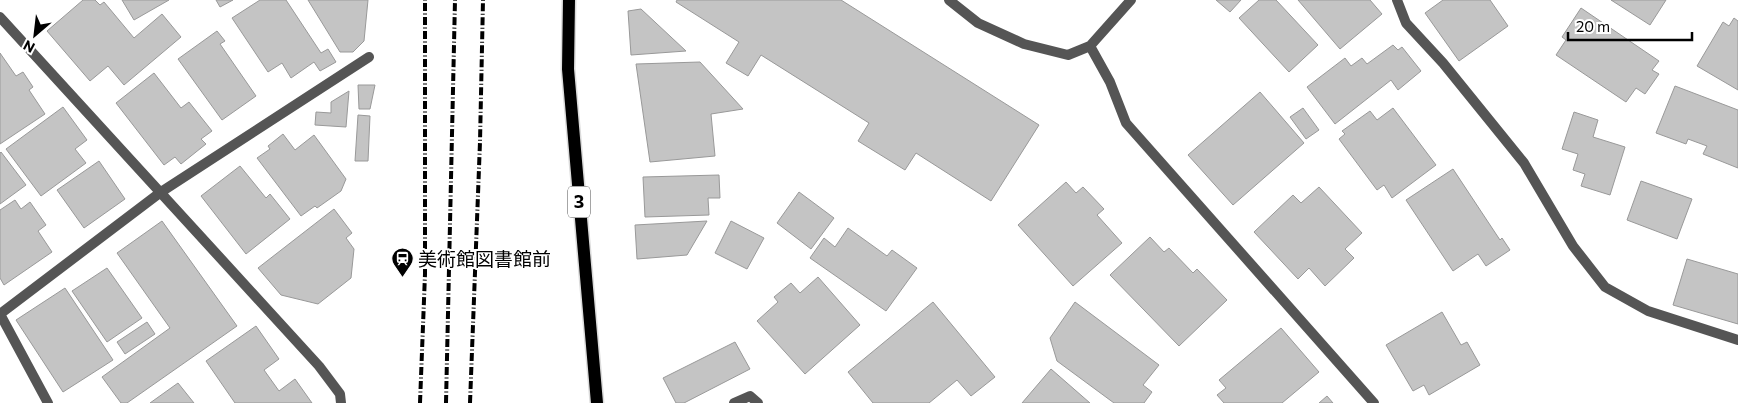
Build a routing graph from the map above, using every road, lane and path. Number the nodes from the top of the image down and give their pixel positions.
1 (569, 0) edge
2 (949, 0) edge
3 (1131, 0) edge
4 (1397, 0) edge
5 (0, 17) edge
6 (1090, 46) junction
7 (369, 57) dead end
8 (162, 192) junction
9 (0, 314) edge
10 (1738, 340) edge
11 (48, 403) edge
12 (342, 403) edge
13 (597, 403) edge
14 (734, 403) edge
15 (758, 403) edge
16 (1374, 403) edge

1 - 13 main road, 3 / 3
2 - 6 street
3 - 6 street
4 - 10 street
5 - 8 street
6 - 16 street
7 - 8 street
8 - 9 street
8 - 12 street
9 - 11 street
14 - 15 street

